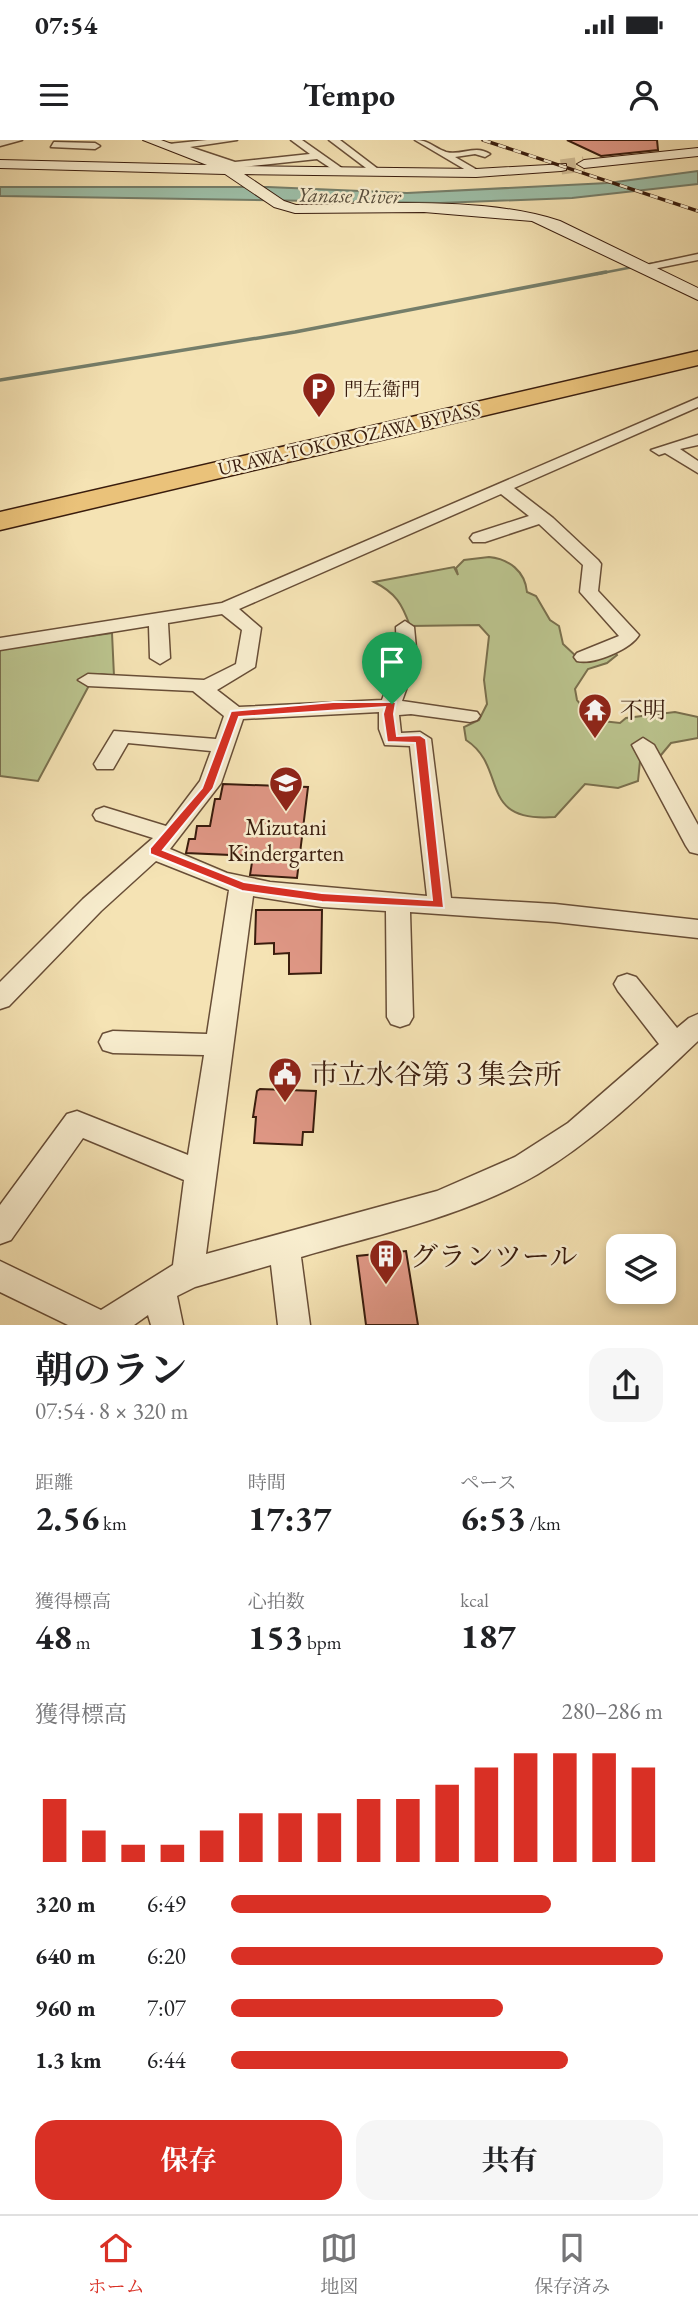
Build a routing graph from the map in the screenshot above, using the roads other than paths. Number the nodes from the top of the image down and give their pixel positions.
1 (17, 140) edge
2 (149, 140) edge
3 (232, 140) edge
4 (334, 140) edge
5 (420, 140) edge
6 (685, 140) edge
7 (0, 143) edge
8 (57, 143) edge
9 (98, 143) edge
10 (296, 144) edge
11 (170, 145) junction
12 (698, 146) edge
13 (229, 152) dead end
14 (698, 152) edge
15 (205, 155) junction
16 (446, 155) junction
17 (320, 156) junction
18 (456, 160) junction
19 (0, 164) edge
20 (584, 164) tunnel mouth
21 (34, 165) junction
22 (77, 167) junction
23 (561, 167) tunnel mouth
24 (341, 172) junction
25 (377, 172) junction
26 (234, 173) junction
27 (476, 173) junction
28 (698, 257) edge
29 (643, 267) junction
30 (693, 290) edge
31 (698, 349) edge
32 (698, 358) edge
33 (698, 402) edge
34 (671, 414) junction
35 (698, 428) edge
36 (698, 440) edge
37 (698, 468) edge
38 (503, 488) junction
39 (0, 511) edge
40 (540, 518) junction
41 (0, 521) edge
42 (479, 538) dead end
43 (226, 608) junction
44 (158, 621) junction
45 (405, 627) dead end
46 (0, 644) edge
47 (584, 657) dead end
48 (160, 658) dead end
49 (88, 680) dead end
50 (203, 689) junction
51 (392, 704) junction
52 (235, 714) junction
53 (470, 716) dead end
54 (643, 745) dead end
55 (223, 746) junction
56 (105, 764) dead end
57 (104, 815) dead end
58 (163, 843) junction
59 (698, 846) edge
60 (242, 887) junction
61 (398, 902) junction
62 (440, 905) junction
63 (698, 929) edge
64 (627, 984) dead end
65 (0, 999) edge
66 (400, 1017) dead end
67 (688, 1035) edge
68 (113, 1042) dead end
69 (219, 1045) junction
70 (200, 1173) junction
71 (0, 1230) edge
72 (285, 1246) junction
73 (188, 1275) junction
74 (0, 1276) edge
75 (159, 1289) junction
76 (94, 1325) edge
77 (106, 1325) edge
78 (167, 1325) edge
79 (294, 1325) edge

1 - 7 street
2 - 11 street
3 - 11 street
4 - 25 street
5 - 16 street
6 - 12 street
8 - 9 street
8 - 21 street
9 - 22 street
10 - 17 street
11 - 15 street
11 - 26 street
13 - 15 street
14 - 20 street
15 - 17 street
16 - 18 street
16 - 18 street
17 - 24 street
18 - 27 street
19 - 21 street
21 - 22 street
22 - 26 street
23 - 27 street
24 - 25 street
24 - 26 street
25 - 27 street
26 - 29 street
28 - 29 street
29 - 30 street
31 - 39 highway, URAWA-TOKOROZAWA BYPASS
32 - 41 highway, URAWA-TOKOROZAWA BYPASS
33 - 34 street
34 - 35 street
34 - 38 street
36 - 37 street
38 - 40 street
38 - 43 street
40 - 42 street
40 - 47 street
43 - 44 street
43 - 50 street
44 - 46 street
44 - 48 street
45 - 51 street
49 - 50 street
50 - 52 street
51 - 52 street
51 - 53 street
51 - 62 street
52 - 55 street
54 - 59 street
55 - 56 street
55 - 58 street
57 - 58 street
58 - 60 street
58 - 65 street
60 - 61 street
60 - 69 street
61 - 62 street
61 - 66 street
62 - 63 street
64 - 67 street
67 - 72 street
68 - 69 street
69 - 70 street
70 - 71 street
70 - 73 street
72 - 73 street
72 - 79 street
73 - 75 street
74 - 76 street
75 - 77 street
75 - 78 street

